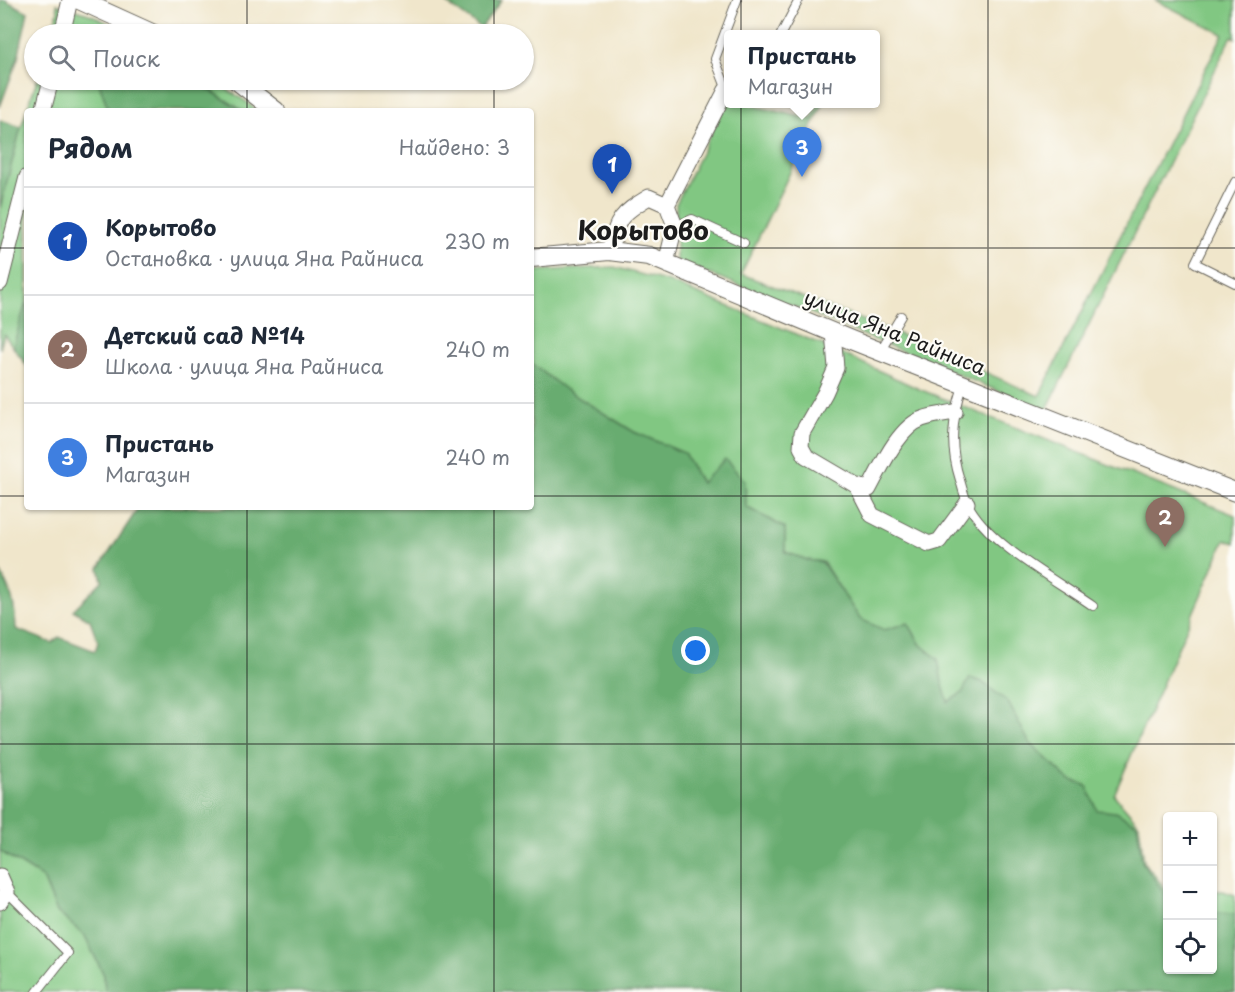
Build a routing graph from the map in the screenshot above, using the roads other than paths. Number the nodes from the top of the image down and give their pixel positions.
1 (70, 0) edge
2 (80, 0) edge
3 (737, 0) edge
4 (799, 0) edge
5 (64, 24) edge
6 (132, 24) edge
7 (726, 30) edge
8 (783, 30) edge
9 (724, 35) edge
10 (724, 82) edge
11 (48, 90) edge
12 (248, 90) edge
13 (724, 96) edge
14 (44, 108) edge
15 (271, 108) edge
16 (1235, 182) edge
17 (24, 189) edge
18 (666, 205) junction
19 (675, 226) junction
20 (744, 243) dead end
21 (609, 251) junction
22 (534, 258) edge
23 (666, 263) junction
24 (0, 283) edge
25 (1235, 283) edge
26 (901, 316) dead end
27 (833, 332) junction
28 (880, 351) junction
29 (964, 385) junction
30 (955, 412) junction
31 (857, 486) junction
32 (1235, 492) edge
33 (967, 503) junction
34 (1093, 606) dead end
35 (0, 876) edge
36 (3, 897) edge
37 (37, 992) edge

1 - 5 street
2 - 6 street
3 - 7 lane
4 - 8 lane
9 - 10 lane
11 - 14 street
12 - 15 street
13 - 18 street
16 - 25 lane
17 - 24 street
18 - 19 street
18 - 21 street
19 - 20 lane
19 - 23 street
21 - 22 street, улица Яна Райниса
21 - 23 street, улица Яна Райниса
23 - 27 street, улица Яна Райниса
26 - 28 lane
27 - 28 street, улица Яна Райниса
27 - 31 street
28 - 29 street, улица Яна Райниса
29 - 30 lane
29 - 32 street, улица Яна Райниса
30 - 31 street
30 - 33 lane
31 - 33 street
33 - 34 lane
35 - 36 street
36 - 37 lane

